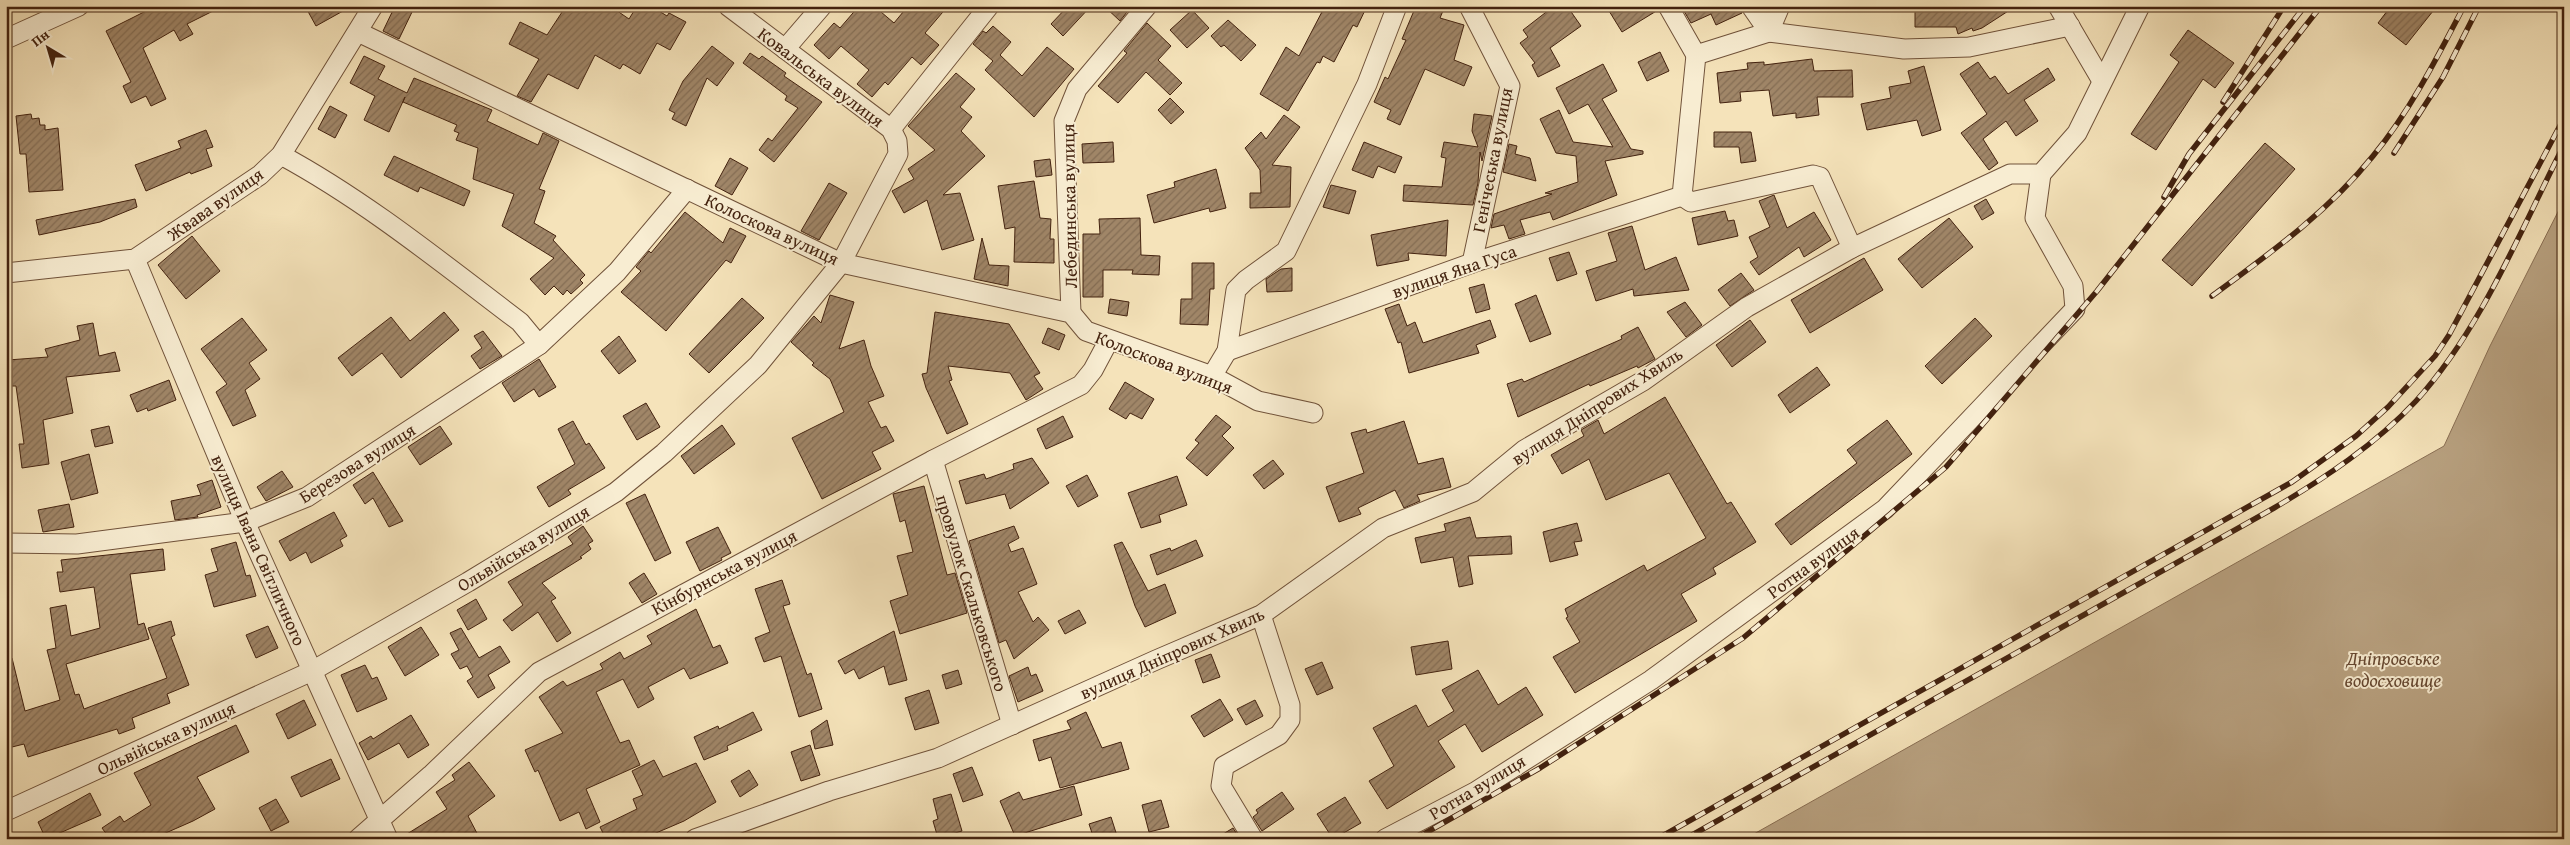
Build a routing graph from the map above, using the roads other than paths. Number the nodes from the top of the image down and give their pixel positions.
1 (79, 6) edge
2 (373, 6) edge
3 (728, 6) edge
4 (822, 6) edge
5 (989, 6) edge
6 (1148, 6) edge
7 (1397, 6) edge
8 (1468, 6) edge
9 (1668, 6) edge
10 (1751, 6) edge
11 (1780, 6) edge
12 (2058, 6) edge
13 (2140, 6) edge
14 (2070, 26) junction
15 (358, 32) junction
16 (1769, 32) junction
17 (6, 39) edge
18 (785, 49) junction
19 (1696, 55) junction
20 (2102, 81) junction
21 (890, 129) junction
22 (280, 155) junction
23 (2041, 174) junction
24 (687, 189) junction
25 (1682, 196) junction
26 (1852, 248) junction
27 (135, 259) junction
28 (840, 263) junction
29 (1472, 263) junction
30 (6, 272) edge
31 (1071, 313) junction
32 (1109, 340) junction
33 (539, 345) junction
34 (1227, 351) junction
35 (1212, 376) junction
36 (1313, 413) dead end
37 (933, 460) junction
38 (245, 522) junction
39 (6, 543) edge
40 (1261, 615) junction
41 (312, 671) junction
42 (1012, 725) junction
43 (6, 811) edge
44 (379, 822) junction
45 (358, 839) edge
46 (388, 839) edge
47 (695, 839) edge
48 (1253, 839) edge
49 (1385, 839) edge

1 - 17 street
2 - 15 street, Жвава вулиця
3 - 18 street, Ковальська вулиця
4 - 18 street
5 - 21 street
6 - 31 street, Лебединська вулиця
7 - 34 street
8 - 29 street, Генічеська вулиця
9 - 19 street
10 - 16 street
11 - 16 street
12 - 14 street
13 - 20 street
14 - 16 street
14 - 20 street
15 - 22 street, Жвава вулиця
15 - 24 street, Колоскова вулиця
16 - 19 street
18 - 21 street, Ковальська вулиця
19 - 25 street
20 - 23 street
21 - 28 street, Ольвійська вулиця
22 - 27 street, Жвава вулиця
22 - 33 street
23 - 26 street, вулиця Дніпрових Хвиль
23 - 49 street, Ротна вулиця
24 - 28 street, Колоскова вулиця
24 - 33 street, Березова вулиця
25 - 26 street, вулиця Яна Гуса
25 - 29 street, вулиця Яна Гуса
26 - 40 street, вулиця Дніпрових Хвиль
27 - 30 street, Жвава вулиця
27 - 38 street, вулиця Івана Світличного
28 - 31 street, Колоскова вулиця
28 - 41 street, Ольвійська вулиця
29 - 34 street, вулиця Яна Гуса
31 - 32 street, Колоскова вулиця
32 - 35 street, Колоскова вулиця
32 - 37 street, Кінбурнська вулиця
33 - 38 street, Березова вулиця
34 - 35 street
35 - 36 street, Колоскова вулиця
37 - 42 street, провулок Скальковського
37 - 44 street, Кінбурнська вулиця
38 - 39 street, Березова вулиця
38 - 41 street, вулиця Івана Світличного
40 - 42 street, вулиця Дніпрових Хвиль
40 - 48 street
41 - 43 street, Ольвійська вулиця
41 - 44 street, вулиця Івана Світличного
42 - 47 street, вулиця Дніпрових Хвиль
44 - 45 street, Кінбурнська вулиця
44 - 46 street, вулиця Івана Світличного

